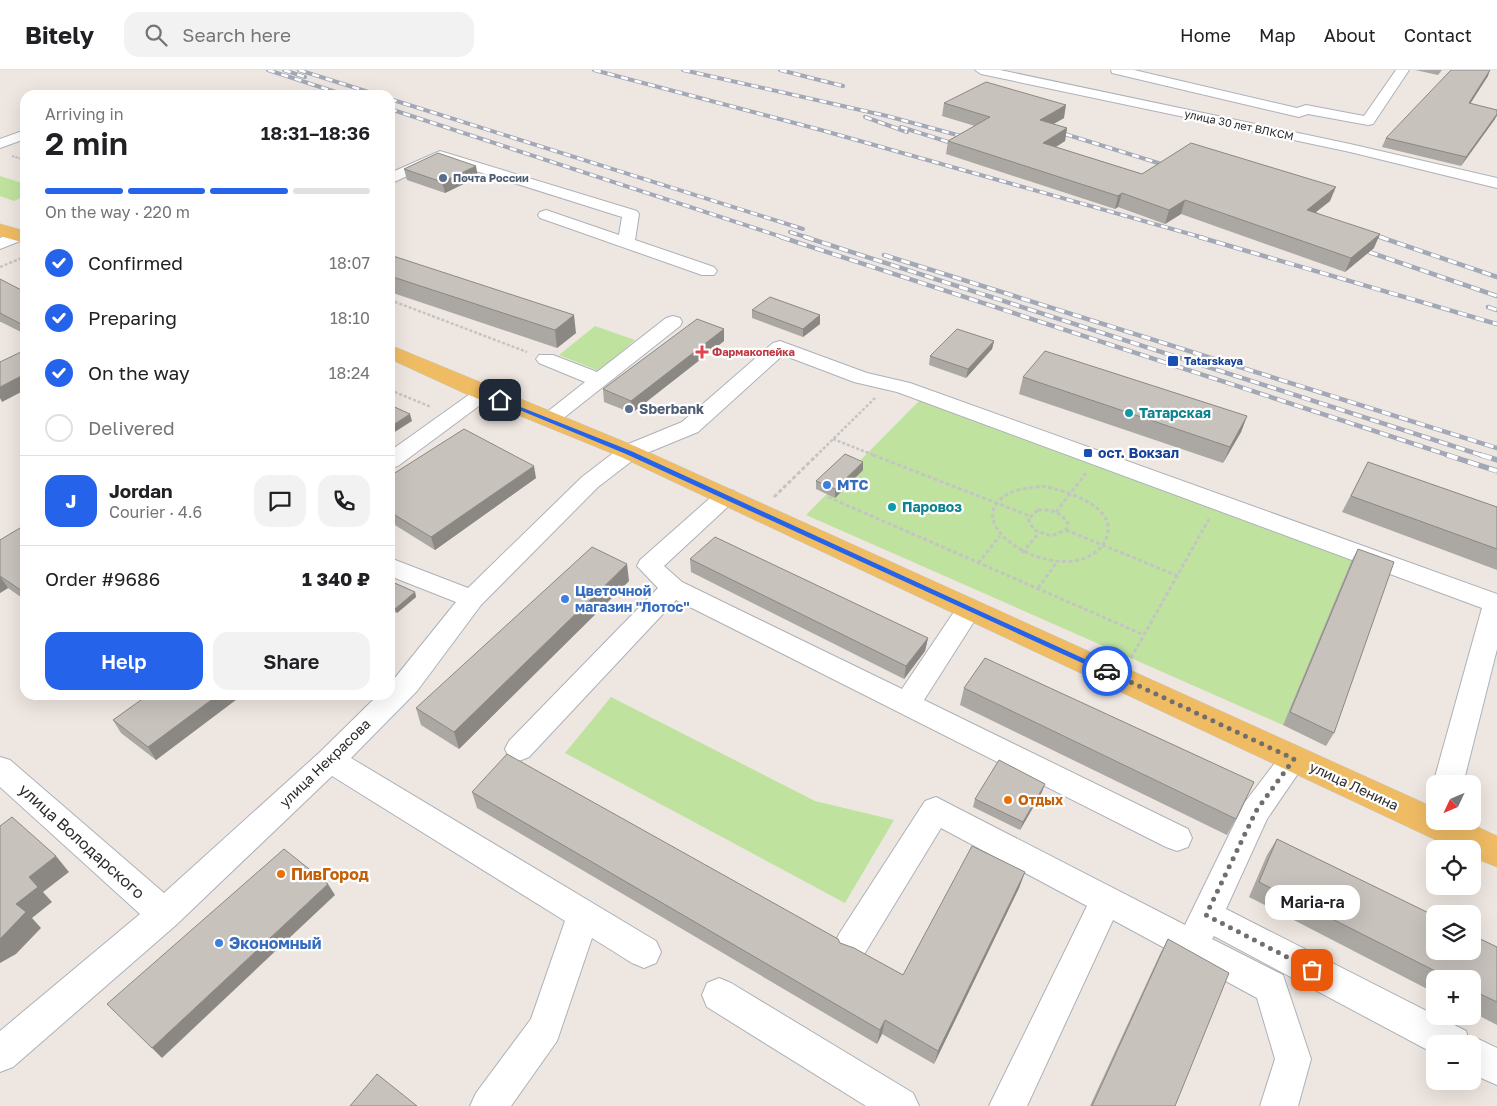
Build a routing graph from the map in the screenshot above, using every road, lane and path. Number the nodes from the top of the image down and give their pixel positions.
1 (981, 70) edge
2 (1117, 70) edge
3 (1403, 70) edge
4 (1275, 108) junction
5 (1258, 129) junction
6 (20, 136) edge
7 (0, 144) edge
8 (395, 177) edge
9 (1497, 183) edge
10 (546, 215) dead end
11 (0, 230) edge
12 (20, 235) edge
13 (20, 237) edge
14 (626, 243) junction
15 (0, 244) edge
16 (20, 259) edge
17 (0, 267) edge
18 (708, 271) dead end
19 (395, 302) edge
20 (673, 322) dead end
21 (395, 353) edge
22 (546, 359) joint
23 (599, 380) junction
24 (889, 384) junction
25 (395, 392) edge
26 (484, 393) junction
27 (453, 416) junction
28 (549, 420) junction
29 (833, 439) junction
30 (629, 452) junction
31 (395, 457) edge
32 (1087, 472) dead end
33 (1072, 492) junction
34 (726, 496) junction
35 (828, 497) edge
36 (1220, 501) junction
37 (996, 503) junction
38 (758, 512) junction
39 (1056, 512) junction
40 (1030, 516) junction
41 (1066, 530) junction
42 (1038, 533) junction
43 (1000, 536) junction
44 (1103, 545) junction
45 (1022, 553) junction
46 (1056, 562) junction
47 (978, 563) junction
48 (395, 568) edge
49 (1178, 576) junction
50 (672, 588) junction
51 (1038, 588) junction
52 (472, 599) junction
53 (969, 609) junction
54 (1494, 625) edge
55 (1144, 635) junction
56 (1120, 677) junction
57 (395, 697) edge
58 (392, 700) edge
59 (907, 704) junction
60 (519, 749) dead end
61 (1294, 759) junction
62 (330, 760) junction
63 (0, 768) edge
64 (1451, 775) edge
65 (1426, 818) edge
66 (1451, 830) edge
67 (1177, 838) dead end
68 (1497, 852) edge
69 (1106, 901) junction
70 (164, 914) junction
71 (584, 915) junction
72 (1206, 915) junction
73 (850, 945) edge
74 (1192, 946) junction
75 (644, 952) dead end
76 (719, 995) dead end
77 (1436, 1035) edge
78 (0, 1054) edge
79 (1481, 1059) edge
80 (1497, 1067) edge
81 (489, 1106) edge
82 (900, 1106) edge
83 (1008, 1106) edge
84 (1278, 1106) edge

1 - 5 street, улица 30 лет ВЛКСМ
2 - 4 street
3 - 4 street
4 - 5 street
5 - 9 street, улица 30 лет ВЛКСМ
6 - 7 street
8 - 14 street
10 - 14 street
11 - 12 main road
13 - 15 street
14 - 18 street
16 - 17 path
19 - 22 path
20 - 23 street
21 - 26 main road, улица Ленина
22 - 23 street
23 - 28 street
24 - 29 path
24 - 30 street, улица Некрасова
24 - 36 street
25 - 27 path
26 - 27 street
26 - 28 main road, улица Ленина
27 - 31 street
28 - 30 main road, улица Ленина
29 - 37 path
29 - 38 path
30 - 34 main road, улица Ленина
30 - 52 street, улица Некрасова
32 - 33 path
33 - 37 path
33 - 39 path
33 - 44 path
34 - 38 main road, улица Ленина
34 - 50 street
35 - 47 path
36 - 49 path
36 - 54 street
37 - 40 path
37 - 43 path
38 - 53 main road, улица Ленина
39 - 40 path
39 - 41 path
40 - 42 path
41 - 42 path
41 - 44 path
42 - 45 path
43 - 45 path
43 - 47 path
44 - 46 path
44 - 49 path
45 - 46 path
46 - 51 path
47 - 51 path
48 - 52 street
49 - 55 path
50 - 59 street
50 - 60 street
51 - 55 path
52 - 57 street, улица Некрасова
53 - 56 main road, улица Ленина
53 - 59 street
54 - 64 street
55 - 56 path
56 - 61 main road, улица Ленина
58 - 62 street, улица Некрасова
59 - 67 street
61 - 65 main road, улица Ленина
61 - 72 street
62 - 70 street, улица Некрасова
62 - 71 street
63 - 70 street, улица Володарского
66 - 68 main road, улица Ленина
69 - 73 street
69 - 74 street
69 - 83 street
70 - 78 street, улица Некрасова
71 - 75 street
71 - 81 street
72 - 74 street
72 - 77 street
74 - 84 street
76 - 82 street
79 - 80 street

